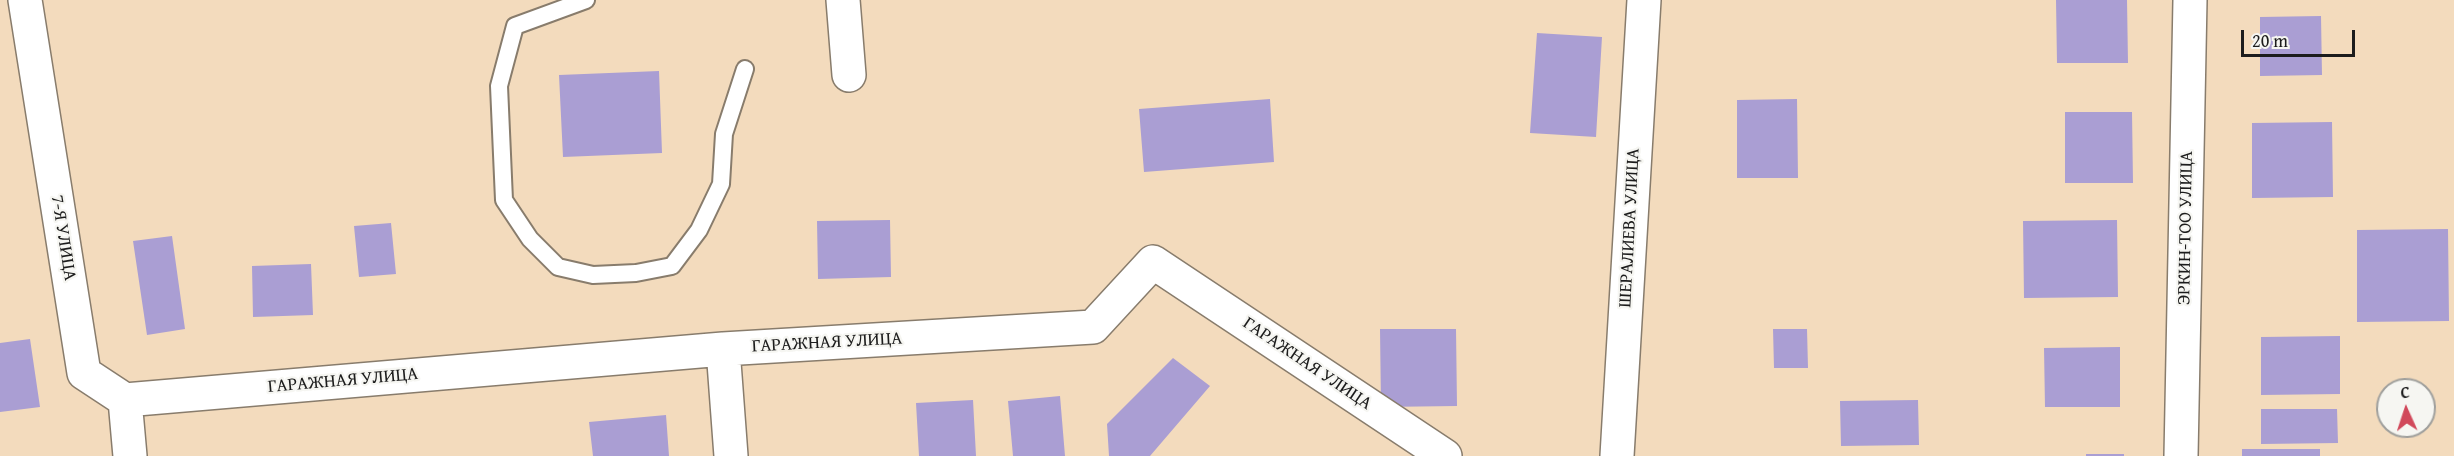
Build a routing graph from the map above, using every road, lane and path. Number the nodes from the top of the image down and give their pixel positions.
1 (25, 0) edge
2 (586, 0) edge
3 (843, 0) edge
4 (1644, 0) edge
5 (2190, 0) edge
6 (746, 69) dead end
7 (849, 75) dead end
8 (723, 349) junction
9 (125, 400) junction
10 (130, 456) edge
11 (731, 456) edge
12 (1444, 456) edge
13 (1617, 456) edge
14 (2181, 456) edge

1 - 9 street, 7-Я УЛИЦА
2 - 6 lane
3 - 7 street
4 - 13 street, ШЕРАЛИЕВА УЛИЦА
5 - 14 street, ЭРКИН-ТОО УЛИЦА
8 - 9 street, ГАРАЖНАЯ УЛИЦА
8 - 11 street
8 - 12 street, ГАРАЖНАЯ УЛИЦА
9 - 10 street

